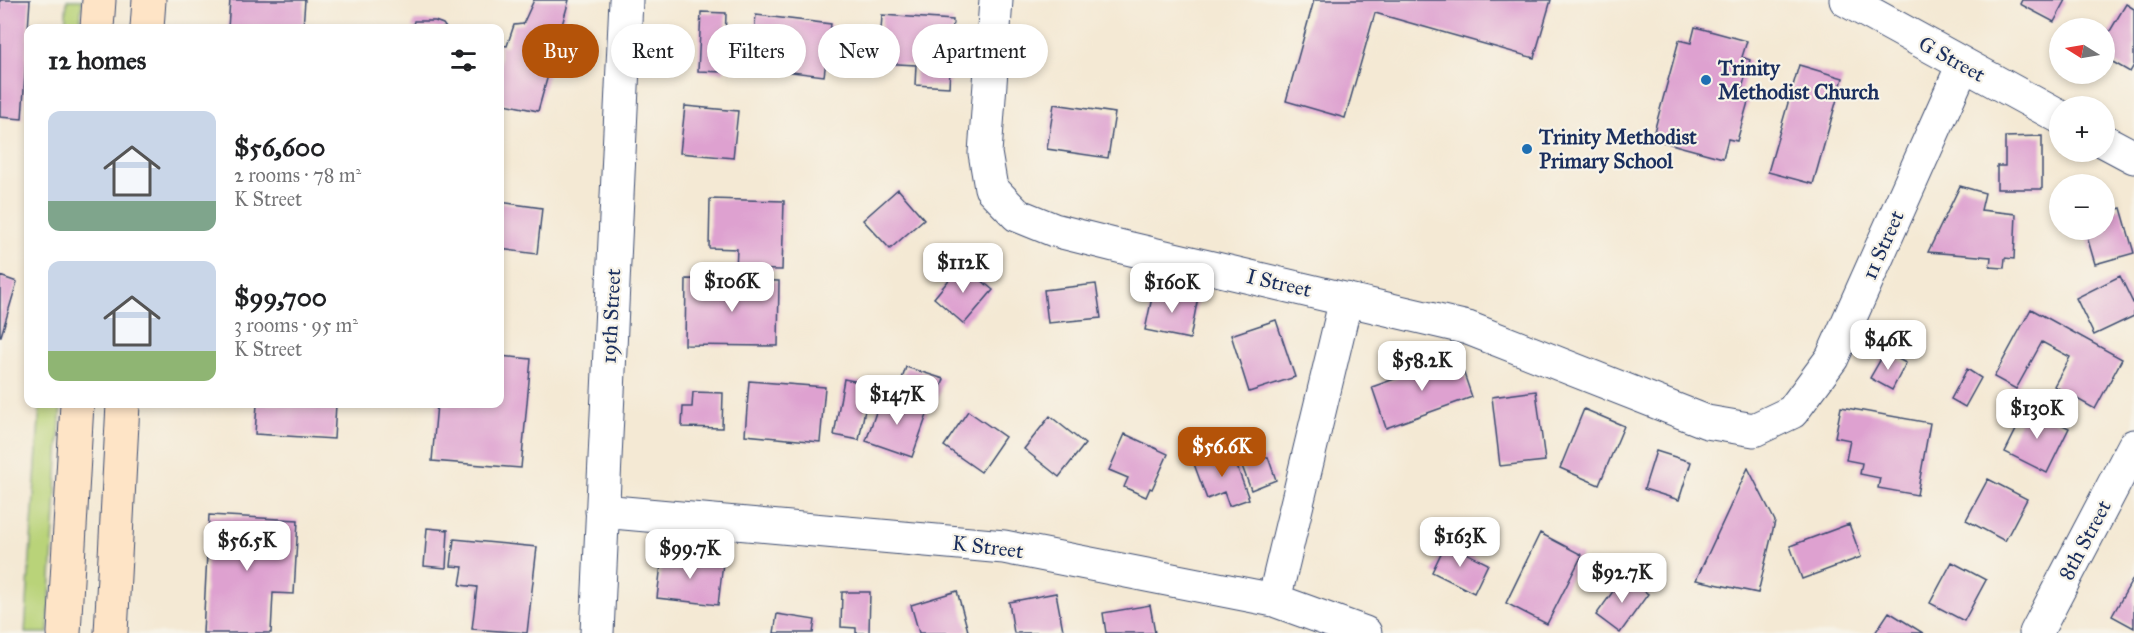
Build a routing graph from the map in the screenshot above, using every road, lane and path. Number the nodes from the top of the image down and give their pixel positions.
1 (99, 0) edge
2 (149, 0) edge
3 (626, 0) edge
4 (996, 0) edge
5 (1846, 0) edge
6 (98, 24) edge
7 (147, 24) edge
8 (1963, 65) junction
9 (2049, 111) edge
10 (2115, 147) edge
11 (2134, 158) edge
12 (1346, 299) junction
13 (76, 408) edge
14 (123, 408) edge
15 (1754, 429) joint
16 (2134, 446) edge
17 (602, 511) junction
18 (1274, 600) junction
19 (64, 633) edge
20 (111, 633) edge
21 (597, 633) edge
22 (1365, 633) edge
23 (2036, 633) edge

1 - 6 main road
2 - 7 main road
3 - 17 street, 19th Street
4 - 12 street, I Street
5 - 8 street, G Street
8 - 9 street, G Street
8 - 15 street, 11 Street
10 - 11 street
12 - 15 street, I Street
12 - 18 street
13 - 19 main road
14 - 20 main road
16 - 23 street, 8th Street
17 - 18 street, K Street
17 - 21 street, 19th Street
18 - 22 street, K Street

